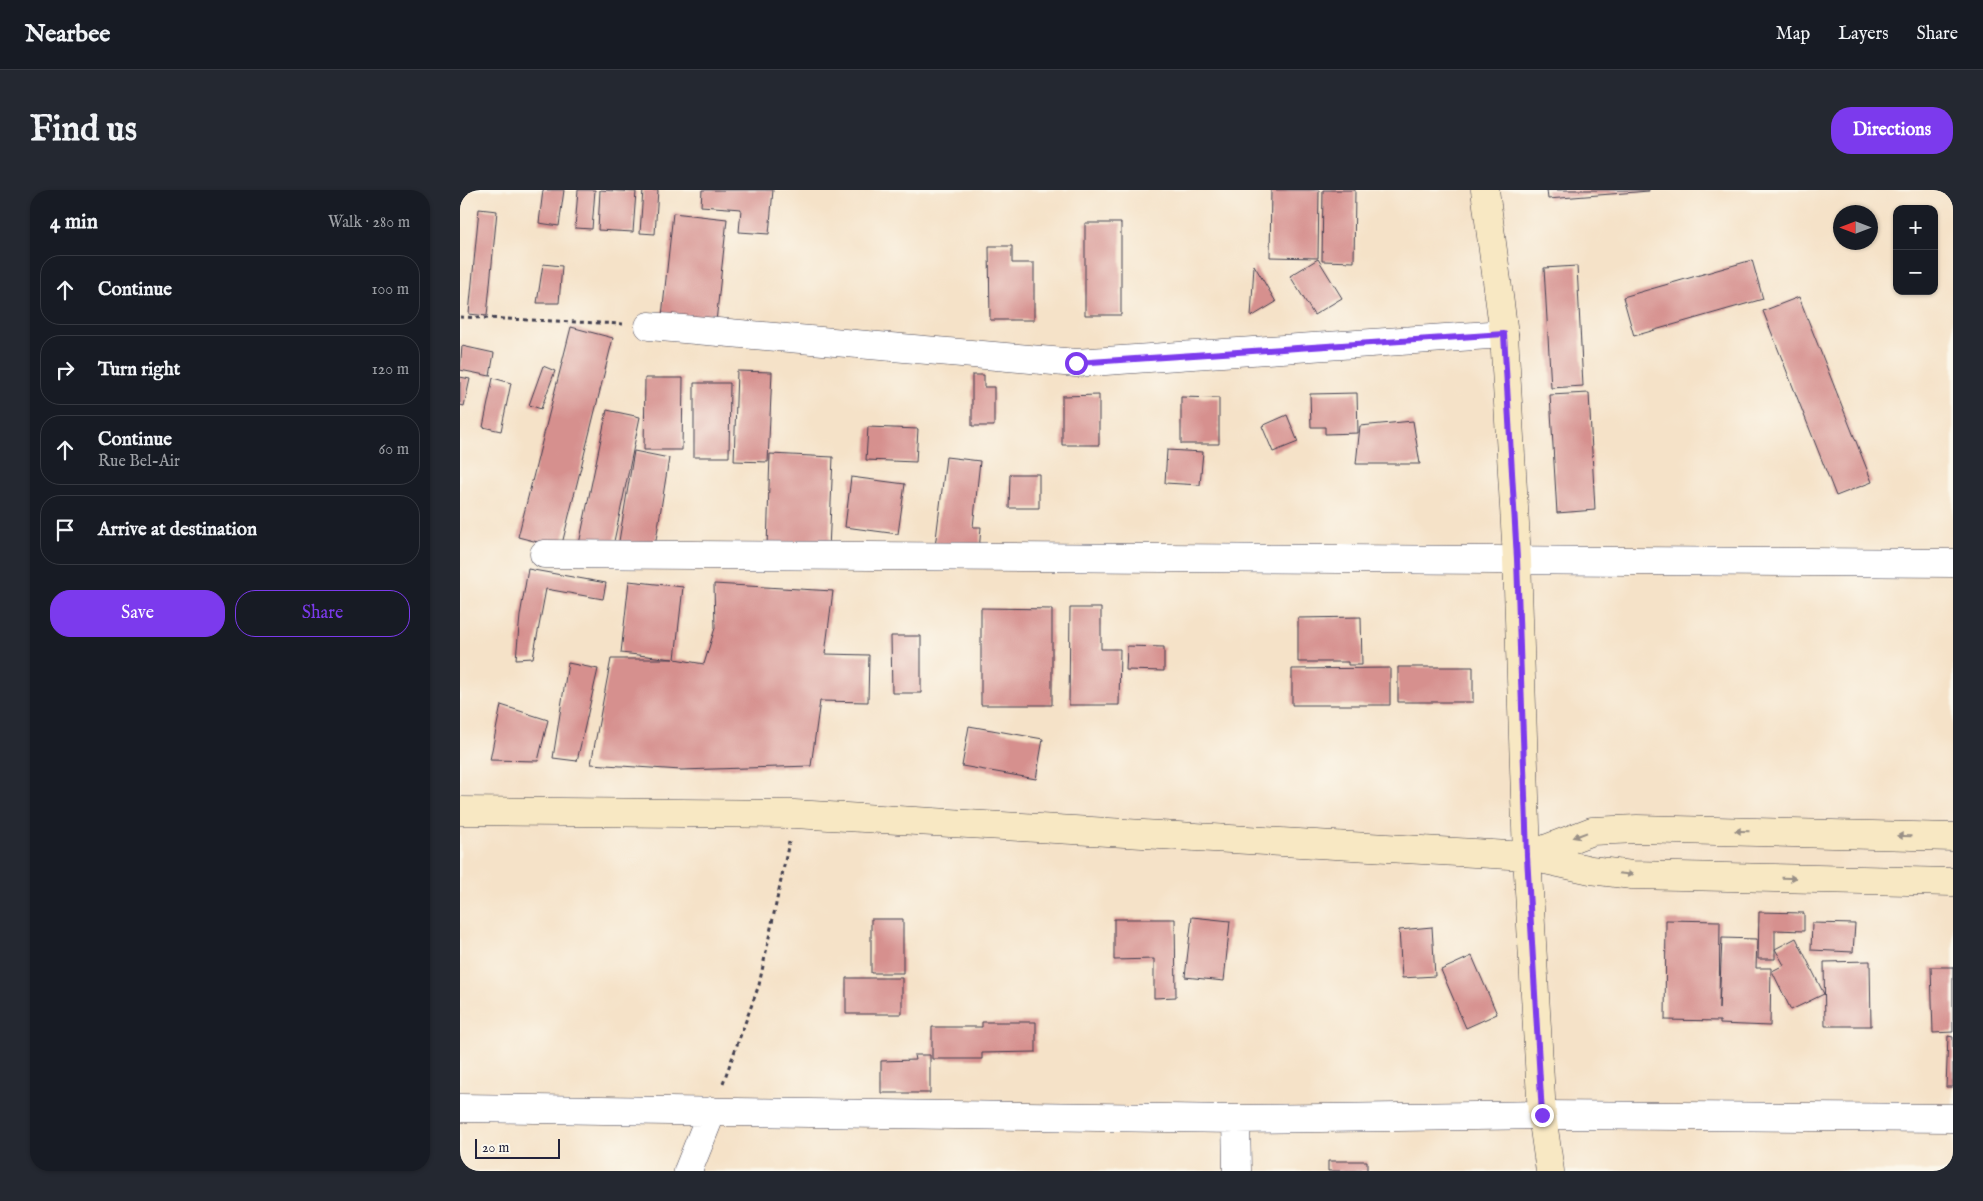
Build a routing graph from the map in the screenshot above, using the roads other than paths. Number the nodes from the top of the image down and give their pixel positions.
1 (1485, 190) edge
2 (649, 326) road end
3 (1504, 334) junction
4 (544, 554) dead end
5 (1517, 559) junction
6 (1953, 564) edge
7 (460, 811) edge
8 (1953, 837) edge
9 (1527, 856) junction
10 (1953, 882) edge
11 (460, 1108) edge
12 (712, 1111) junction
13 (1542, 1115) junction
14 (1953, 1118) edge
15 (1236, 1119) junction
16 (688, 1171) edge
17 (1237, 1171) edge
18 (1550, 1171) edge

1 - 3 street
2 - 3 street
3 - 5 street
4 - 5 street
5 - 6 street
5 - 9 street
7 - 9 street
8 -> 9 street
9 -> 10 street
9 - 13 street
11 - 12 street
12 - 15 street
12 - 16 street
13 - 14 street
13 - 15 street
13 - 18 street
15 - 17 street

